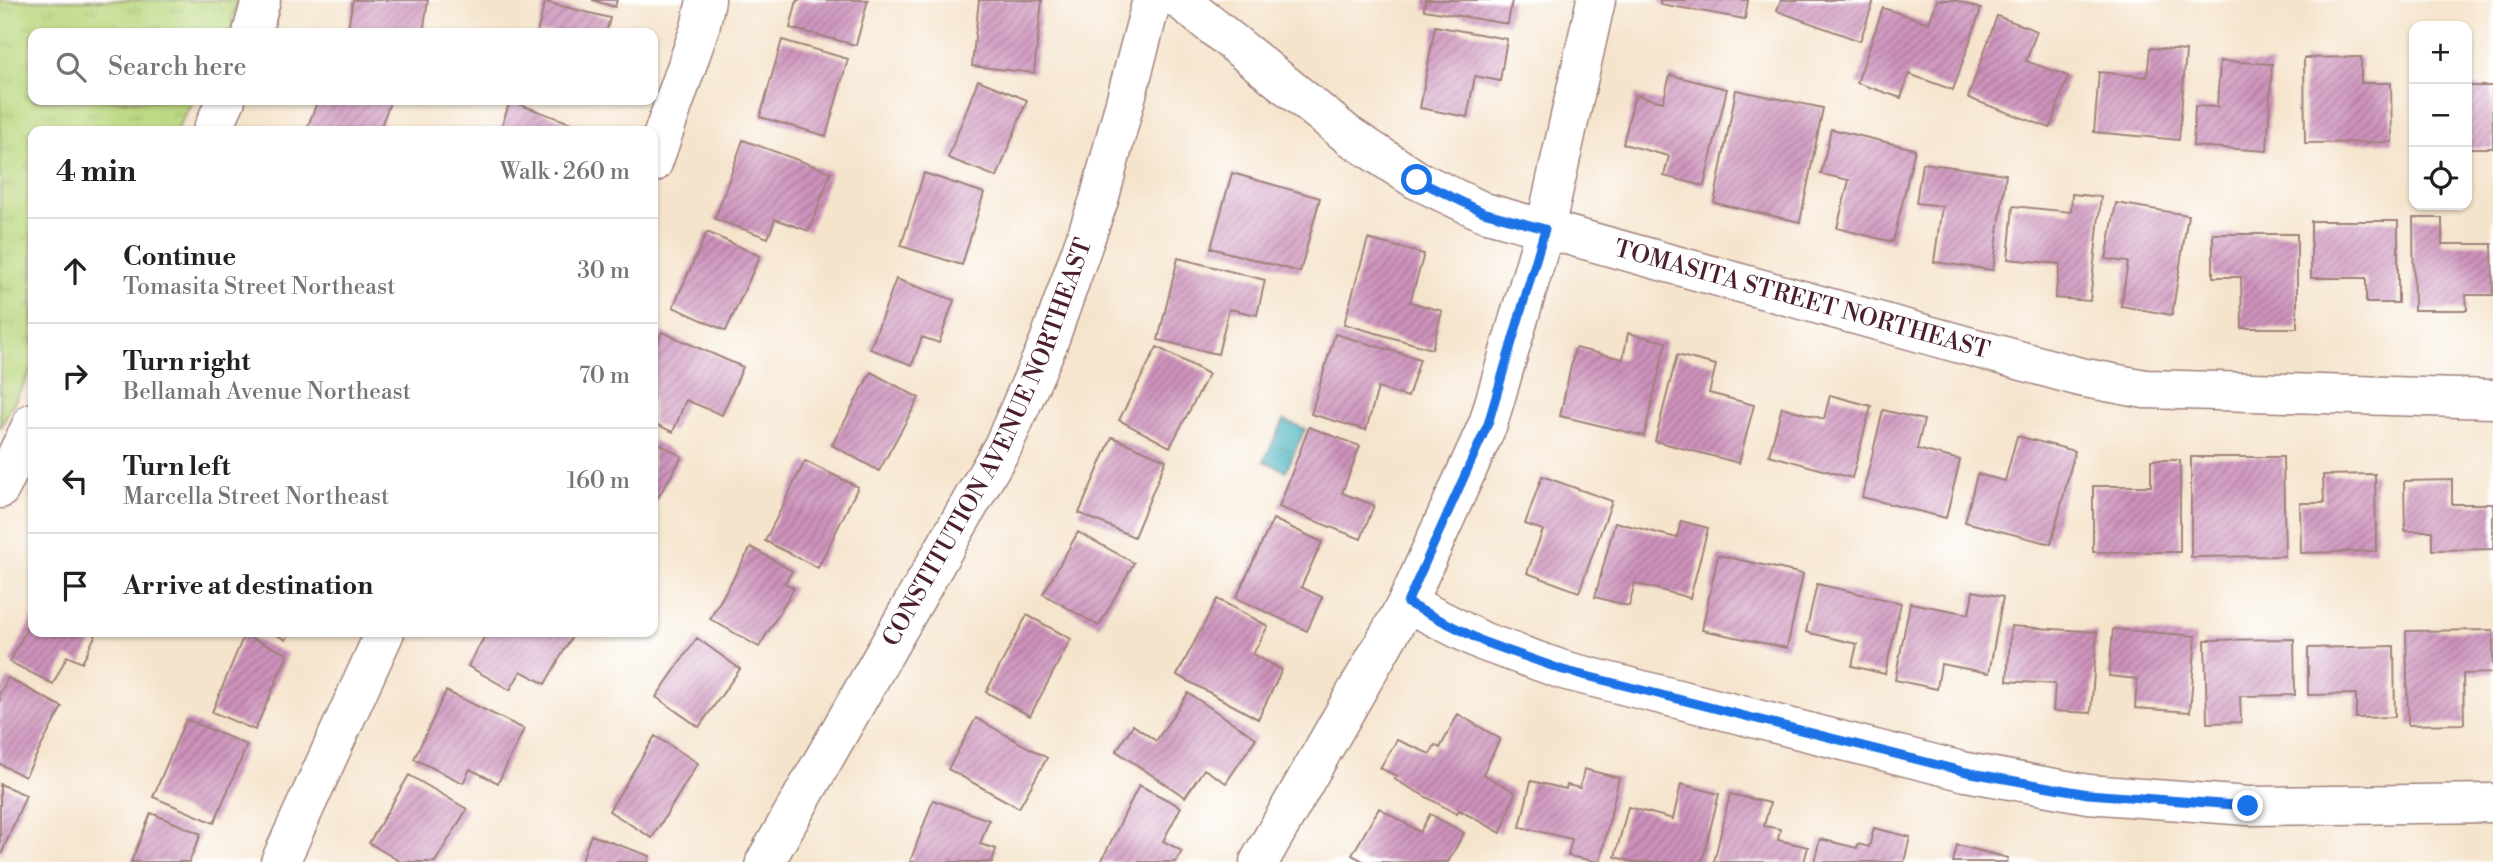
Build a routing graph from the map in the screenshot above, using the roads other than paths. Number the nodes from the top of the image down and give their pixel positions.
1 (261, 0) edge
2 (706, 0) edge
3 (1152, 0) edge
4 (1180, 0) edge
5 (1596, 0) edge
6 (253, 28) edge
7 (224, 105) edge
8 (214, 126) edge
9 (658, 149) edge
10 (1545, 229) junction
11 (2493, 399) edge
12 (28, 432) edge
13 (0, 489) edge
14 (1407, 603) junction
15 (383, 637) edge
16 (2493, 803) edge
17 (280, 862) edge
18 (765, 862) edge
19 (1259, 862) edge

1 - 6 street
2 - 9 street
3 - 18 street, CONSTITUTION AVENUE NORTHEAST
4 - 10 street, TOMASITA STREET NORTHEAST
5 - 10 street
7 - 8 street
10 - 11 street, TOMASITA STREET NORTHEAST
10 - 14 street
12 - 13 street
14 - 16 street
14 - 19 street
15 - 17 street

